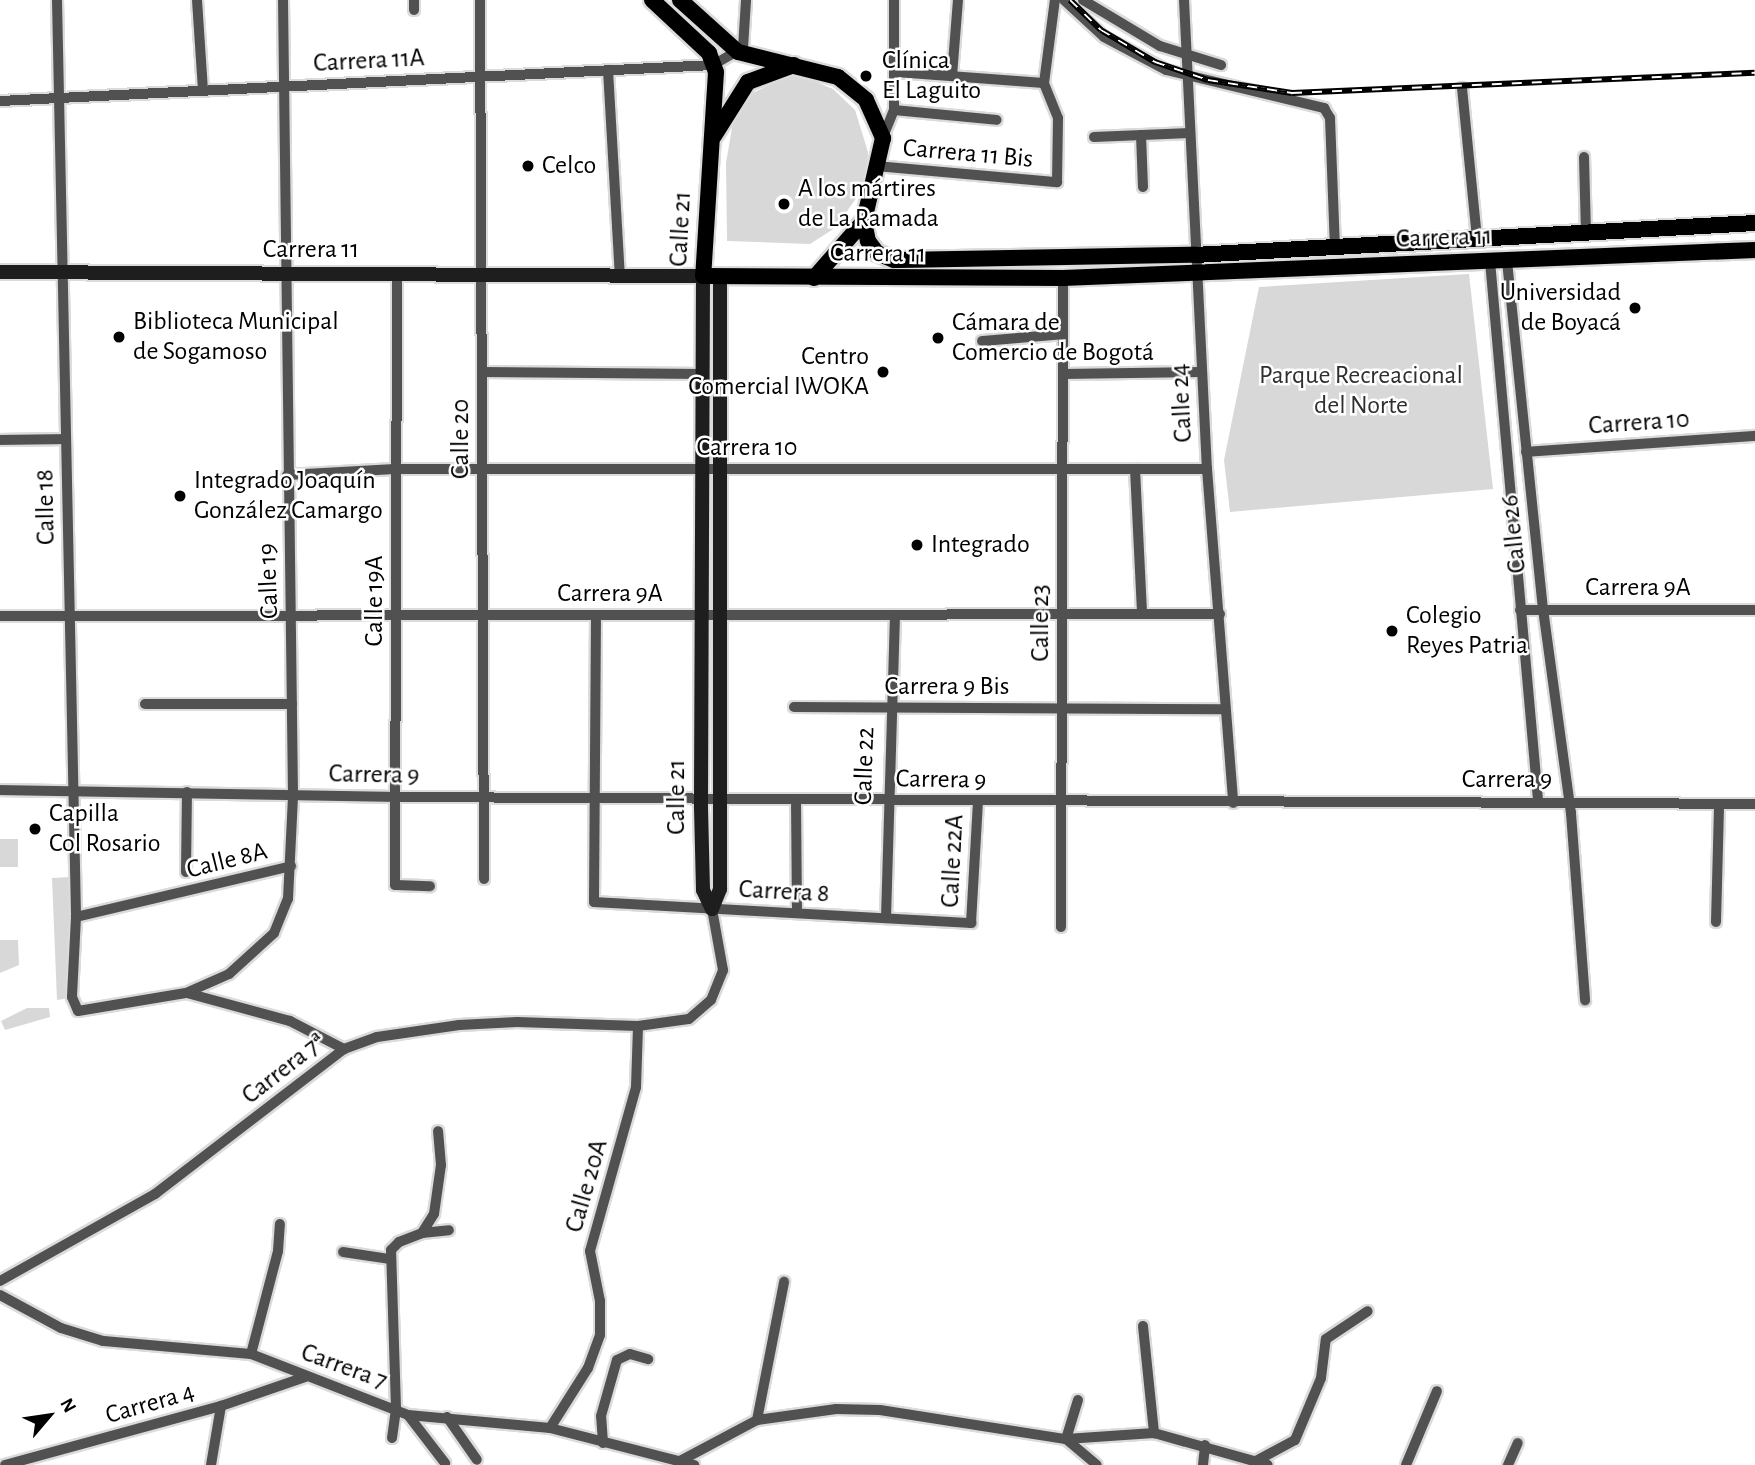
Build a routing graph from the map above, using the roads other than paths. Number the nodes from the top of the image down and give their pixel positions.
1 (57, 0) edge
2 (197, 0) edge
3 (283, 0) edge
4 (480, 0) edge
5 (652, 0) edge
6 (680, 0) edge
7 (746, 0) edge
8 (894, 0) edge
9 (958, 0) edge
10 (1055, 0) edge
11 (1064, 0) edge
12 (1083, 0) edge
13 (1184, 0) edge
14 (736, 50) junction
15 (1185, 52) junction
16 (711, 59) junction
17 (800, 64) junction
18 (1221, 65) dead end
19 (608, 70) junction
20 (896, 72) junction
21 (952, 76) junction
22 (480, 77) junction
23 (1189, 78) junction
24 (1044, 83) junction
25 (284, 87) junction
26 (1462, 88) dead end
27 (203, 91) junction
28 (59, 98) junction
29 (0, 101) edge
30 (894, 110) junction
31 (997, 120) dead end
32 (1190, 133) junction
33 (1141, 135) junction
34 (1094, 137) dead end
35 (883, 138) junction
36 (711, 142) junction
37 (1584, 158) dead end
38 (876, 166) junction
39 (1143, 187) dead end
40 (864, 221) junction
41 (1755, 223) edge
42 (1587, 233) junction
43 (1477, 239) junction
44 (1335, 247) junction
45 (1755, 250) edge
46 (1490, 261) junction
47 (1507, 261) junction
48 (1195, 264) junction
49 (0, 272) edge
50 (62, 273) junction
51 (287, 274) junction
52 (397, 275) junction
53 (481, 275) junction
54 (620, 276) junction
55 (703, 276) junction
56 (720, 278) junction
57 (814, 278) junction
58 (1063, 278) junction
59 (1063, 334) junction
60 (982, 341) dead end
61 (482, 372) junction
62 (1201, 372) junction
63 (702, 374) junction
64 (1062, 374) junction
65 (1755, 436) edge
66 (66, 439) junction
67 (0, 440) edge
68 (1526, 452) junction
69 (395, 469) junction
70 (482, 469) junction
71 (702, 469) junction
72 (720, 469) junction
73 (1062, 469) junction
74 (1135, 469) junction
75 (1207, 469) junction
76 (287, 475) junction
77 (1543, 609) junction
78 (1520, 610) junction
79 (1755, 610) edge
80 (1062, 614) junction
81 (1142, 614) junction
82 (1220, 614) junction
83 (597, 615) junction
84 (702, 615) junction
85 (719, 615) junction
86 (895, 615) junction
87 (0, 616) edge
88 (291, 616) junction
89 (396, 616) junction
90 (483, 616) junction
91 (70, 617) junction
92 (145, 704) dead end
93 (292, 704) junction
94 (794, 707) dead end
95 (892, 707) junction
96 (1062, 708) junction
97 (1225, 709) junction
98 (71, 789) junction
99 (0, 790) edge
100 (187, 792) junction
101 (293, 795) junction
102 (394, 797) junction
103 (484, 797) junction
104 (593, 797) junction
105 (701, 798) junction
106 (719, 798) junction
107 (796, 799) junction
108 (888, 800) junction
109 (1538, 800) junction
110 (978, 801) junction
111 (1570, 801) junction
112 (1062, 802) junction
113 (1233, 803) junction
114 (1719, 804) junction
115 (1755, 804) edge
116 (292, 866) junction
117 (186, 872) dead end
118 (484, 878) dead end
119 (430, 886) dead end
120 (712, 909) junction
121 (797, 914) junction
122 (76, 917) junction
123 (886, 918) junction
124 (1716, 922) dead end
125 (971, 923) joint
126 (1061, 927) dead end
127 (186, 993) junction
128 (1585, 1000) dead end
129 (638, 1026) junction
130 (344, 1049) junction
131 (438, 1131) dead end
132 (280, 1224) dead end
133 (449, 1230) dead end
134 (422, 1233) junction
135 (343, 1252) dead end
136 (390, 1255) junction
137 (0, 1281) edge
138 (784, 1282) dead end
139 (0, 1295) edge
140 (1368, 1311) dead end
141 (1143, 1326) dead end
142 (251, 1354) junction
143 (648, 1359) dead end
144 (305, 1377) junction
145 (1437, 1391) dead end
146 (1078, 1400) dead end
147 (221, 1406) junction
148 (396, 1408) junction
149 (408, 1415) junction
150 (447, 1417) junction
151 (757, 1420) junction
152 (550, 1428) junction
153 (1154, 1433) junction
154 (392, 1438) dead end
155 (1066, 1439) junction
156 (603, 1443) junction
157 (1518, 1443) dead end
158 (1205, 1445) junction
159 (477, 1460) dead end
160 (680, 1461) junction
161 (1256, 1461) junction
162 (445, 1464) edge
163 (5, 1465) edge
164 (211, 1465) edge
165 (694, 1465) edge
166 (1097, 1465) edge
167 (1203, 1465) edge
168 (1268, 1465) edge
169 (1406, 1465) edge
170 (1508, 1465) edge

1 - 28 street, Calle 18
2 - 27 street
3 - 25 street, Calle 19
4 - 22 street, Calle 20
5 - 16 main road
6 - 14 main road
7 - 14 street
8 - 20 street
9 - 21 street
10 - 24 street
11 - 23 street
12 - 15 street
13 - 15 street, Calle 24
14 - 16 street, Carrera 11A
14 - 17 main road
15 - 18 street
15 - 23 street, Calle 24
16 - 19 street, Carrera 11A
16 - 36 main road, Calle 21
17 - 35 main road
17 - 36 main road
19 - 22 street, Carrera 11A
19 - 54 street
20 - 21 street
20 - 30 street
21 - 24 street
22 - 25 street, Carrera 11A
22 - 53 street, Calle 20
23 - 32 street, Calle 24
23 - 44 street
24 - 38 street, Carrera 11 Bis
25 - 27 street, Carrera 11A
25 - 51 street, Calle 19
26 - 43 street
27 - 28 street, Carrera 11A
28 - 29 street, Carrera 11A
28 - 50 street, Calle 18
30 - 31 street
30 - 35 street
32 - 33 street
32 - 48 street, Calle 24
33 - 34 street
33 - 39 street
35 - 38 main road
36 - 55 main road, Calle 21
37 - 42 street
38 - 40 main road
40 - 48 main road, Carrera 11
40 - 57 main road
41 - 42 main road, Carrera 11
42 - 43 main road, Carrera 11
43 - 44 main road, Carrera 11
44 - 48 main road, Carrera 11
45 - 47 main road, Carrera 11
46 - 47 main road, Carrera 11
46 - 48 main road, Carrera 11
46 - 78 street, Calle 26
47 - 68 street, Calle 26
48 - 58 main road, Carrera 11
48 - 62 street, Calle 24
49 - 50 street, Carrera 11
50 - 51 street, Carrera 11
50 - 66 street, Calle 18
51 - 52 street, Carrera 11
51 - 76 street, Calle 19
52 - 53 street, Carrera 11
52 - 69 street, Calle 19A
53 - 54 street, Carrera 11
53 - 61 street, Calle 20
54 - 55 street, Carrera 11
55 - 56 main road, Carrera 11
55 - 63 street, Calle 21
56 - 57 main road, Carrera 11
56 - 72 street, Calle 21
57 - 58 main road, Carrera 11
58 - 59 street, Calle 23
59 - 60 street
59 - 64 street, Calle 23
61 - 63 street
61 - 70 street, Calle 20
62 - 64 street
62 - 75 street, Calle 24
63 - 71 street, Calle 21
64 - 73 street, Calle 23
65 - 68 street, Carrera 10
66 - 67 street
66 - 91 street, Calle 18
68 - 77 street, Calle 26
69 - 70 street, Carrera 10
69 - 76 street, Carrera 10
69 - 89 street, Calle 19A
70 - 71 street, Carrera 10
70 - 90 street, Calle 20
71 - 72 street, Carrera 10
71 - 84 street, Calle 21
72 - 73 street, Carrera 10
72 - 85 street, Calle 21
73 - 74 street, Carrera 10
73 - 80 street, Calle 23
74 - 75 street, Carrera 10
74 - 81 street
75 - 82 street, Calle 24
76 - 88 street, Calle 19
77 - 78 street, Carrera 9A
77 - 79 street, Carrera 9A
77 - 111 street, Calle 26
78 - 109 street, Calle 26
80 - 81 street, Carrera 9A
80 - 86 street, Carrera 9A
80 - 96 street, Calle 23
81 - 82 street, Carrera 9A
82 - 97 street, Calle 24
83 - 84 street, Carrera 9A
83 - 90 street, Carrera 9A
83 - 104 street
84 - 85 street, Carrera 9A
84 - 105 street, Calle 21
85 - 86 street, Carrera 9A
85 - 106 street, Calle 21
86 - 95 street, Calle 22
87 - 91 street, Carrera 9A
88 - 89 street, Carrera 9A
88 - 91 street, Carrera 9A
88 - 93 street, Calle 19
89 - 90 street, Carrera 9A
89 - 102 street, Calle 19A
90 - 103 street, Calle 20
91 - 98 street, Calle 18
92 - 93 street
93 - 101 street, Calle 19
94 - 95 street, Carrera 9 Bis
95 - 96 street, Carrera 9 Bis
95 - 108 street, Calle 22
96 - 97 street, Carrera 9 Bis
96 - 112 street, Calle 23
97 - 113 street, Calle 24
98 - 99 street, Carrera 9
98 - 100 street, Carrera 9
98 - 122 street, Calle 18
100 - 101 street, Carrera 9
100 - 117 street
101 - 102 street, Carrera 9
101 - 116 street, Calle 19
102 - 103 street, Carrera 9
102 - 119 street, Calle 19A
103 - 104 street, Carrera 9
103 - 118 street, Calle 20
104 - 105 street, Carrera 9
104 - 120 street, Carrera 8
105 - 106 street, Carrera 9
105 - 120 street, Calle 21
106 - 107 street, Carrera 9
106 - 120 street, Calle 21
107 - 108 street, Carrera 9
107 - 121 street
108 - 110 street, Carrera 9
108 - 123 street, Calle 22
109 - 111 street, Carrera 9
109 - 113 street, Carrera 9
110 - 112 street, Carrera 9
110 - 125 street, Calle 22A
111 - 114 street, Carrera 9
111 - 128 street, Calle 26
112 - 113 street, Carrera 9
112 - 126 street, Calle 23
114 - 115 street, Carrera 9
114 - 124 street
116 - 122 street, Calle 8A
116 - 127 street
120 - 121 street, Carrera 8
120 - 129 street, Carrera 7ª
121 - 123 street, Carrera 8
122 - 127 street, Calle 18
123 - 125 street, Carrera 8
127 - 130 street
129 - 130 street, Carrera 7ª
129 - 152 street, Calle 20A
130 - 137 street, Carrera 7ª
131 - 134 street
132 - 142 street
133 - 134 street
134 - 136 street
135 - 136 street
136 - 148 street
138 - 151 street
139 - 142 street, Carrera 7
140 - 161 street
141 - 153 street
142 - 144 street, Carrera 7
143 - 156 street
144 - 147 street, Carrera 4
144 - 148 street, Carrera 7
145 - 169 street
146 - 155 street
147 - 163 street, Carrera 4
147 - 164 street
148 - 149 street, Carrera 7
148 - 154 street
149 - 150 street, Carrera 7
149 - 162 street
150 - 152 street, Carrera 7
150 - 159 street
151 - 155 street
151 - 160 street
152 - 156 street, Carrera 7
153 - 155 street
153 - 158 street
155 - 166 street
156 - 160 street, Carrera 7
157 - 170 street
158 - 161 street
158 - 167 street
160 - 165 street, Carrera 7
161 - 168 street

